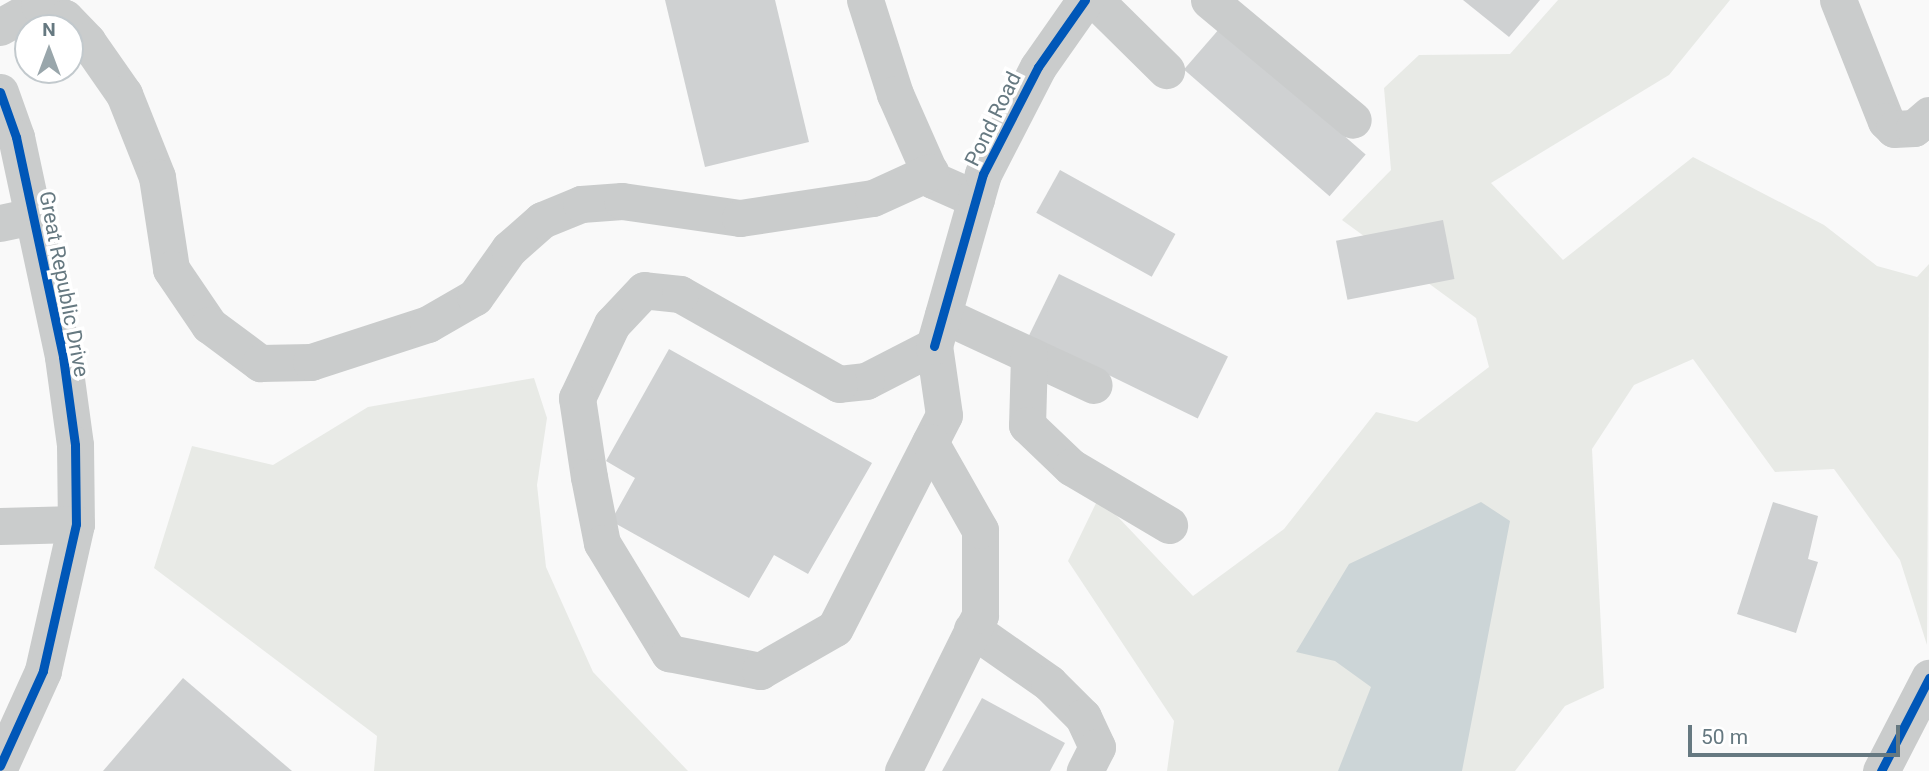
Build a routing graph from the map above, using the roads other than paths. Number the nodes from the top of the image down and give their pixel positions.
1 (865, 0) edge
2 (1085, 0) edge
3 (1095, 0) edge
4 (1209, 0) edge
5 (1838, 0) edge
6 (39, 2) edge
7 (0, 27) edge
8 (1166, 69) dead end
9 (0, 92) edge
10 (1929, 115) edge
11 (1353, 120) dead end
12 (929, 172) junction
13 (976, 200) junction
14 (16, 219) edge
15 (939, 331) junction
16 (1029, 355) junction
17 (1094, 385) dead end
18 (929, 443) junction
19 (76, 524) junction
20 (1169, 525) dead end
21 (0, 526) edge
22 (972, 629) junction
23 (1929, 678) edge
24 (0, 766) edge
25 (903, 771) edge
26 (1086, 771) edge
27 (1881, 771) edge

1 - 12 street
2 - 13 street, Pond Road
3 - 8 street
4 - 11 street
5 - 10 street
6 - 7 street
6 - 12 street
9 - 14 street, Great Republic Drive
12 - 13 street
13 - 15 street, Pond Road
14 - 19 street, Great Republic Drive
15 - 16 street
15 - 18 street
15 - 18 street
16 - 17 street
16 - 20 street
18 - 22 street
19 - 21 street
19 - 24 street, Great Republic Drive
22 - 25 street
22 - 26 street
23 - 27 street

